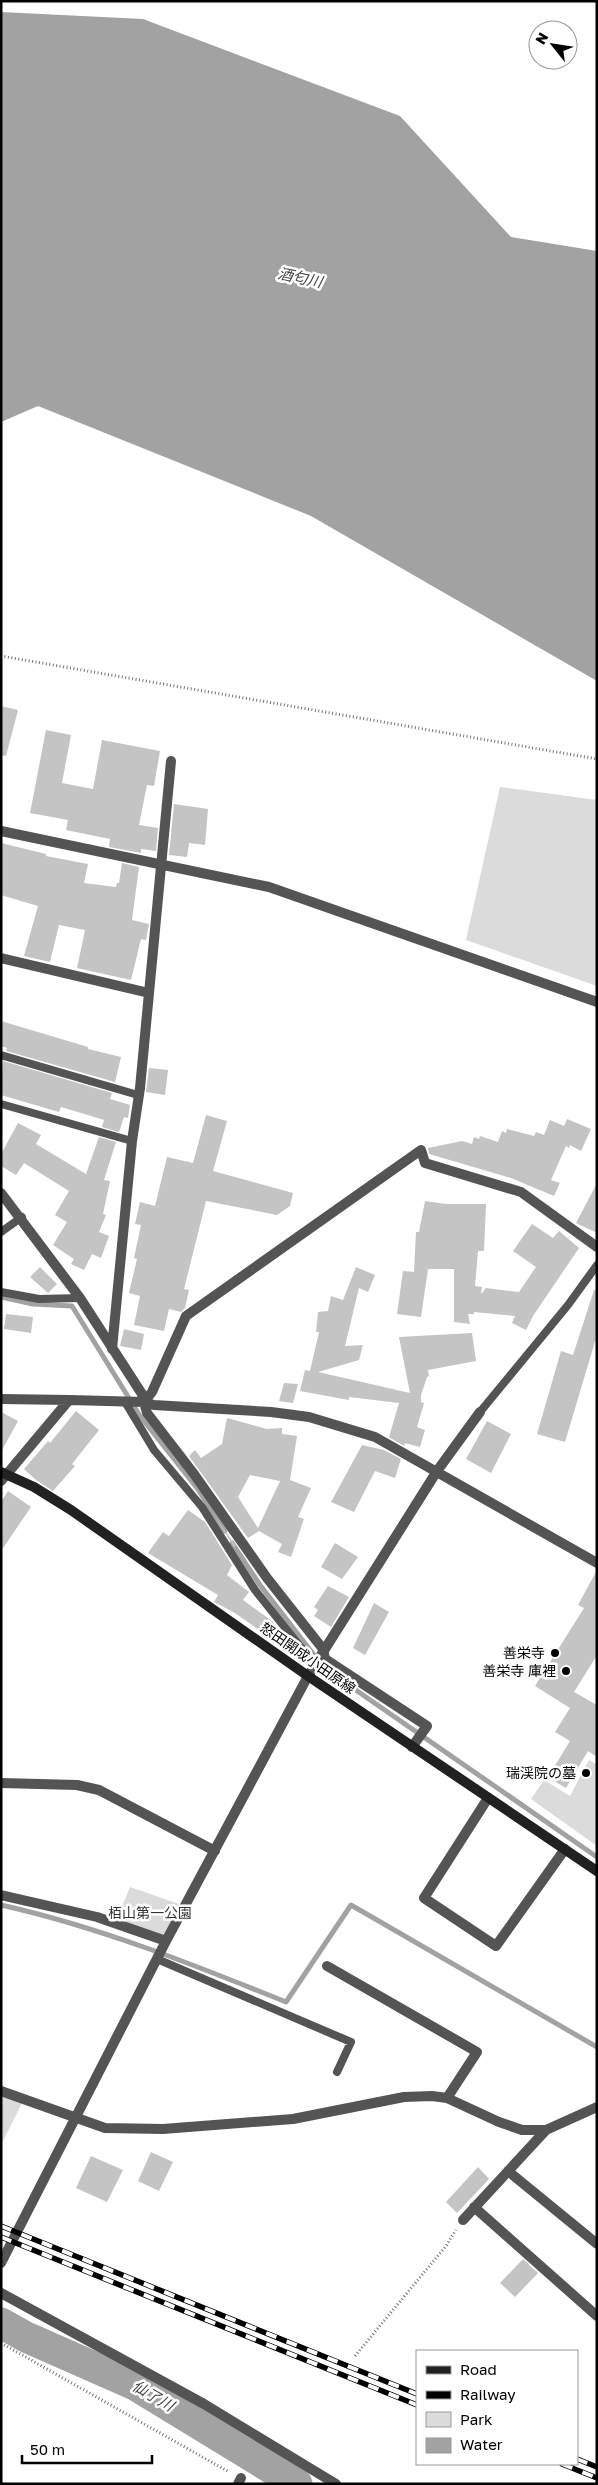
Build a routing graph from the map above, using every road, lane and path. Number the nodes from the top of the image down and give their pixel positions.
1 (1, 656) edge
2 (597, 759) edge
3 (171, 761) dead end
4 (1, 831) edge
5 (160, 865) junction
6 (1, 958) edge
7 (149, 993) junction
8 (597, 1002) edge
9 (1, 1055) edge
10 (138, 1095) junction
11 (1, 1104) edge
12 (132, 1141) junction
13 (1, 1193) edge
14 (22, 1217) junction
15 (1, 1232) edge
16 (597, 1247) edge
17 (597, 1265) edge
18 (1, 1292) edge
19 (80, 1298) junction
20 (112, 1349) junction
21 (1, 1399) edge
22 (69, 1400) junction
23 (125, 1402) junction
24 (143, 1402) junction
25 (480, 1412) joint
26 (437, 1471) junction
27 (3, 1476) edge
28 (597, 1563) edge
29 (323, 1650) junction
30 (315, 1665) junction
31 (308, 1676) junction
32 (412, 1747) junction
33 (1, 1783) edge
34 (488, 1798) junction
35 (565, 1849) junction
36 (215, 1851) junction
37 (597, 1872) edge
38 (1, 1895) edge
39 (166, 1942) junction
40 (157, 1959) junction
41 (327, 1966) dead end
42 (337, 2072) dead end
43 (1, 2091) edge
44 (447, 2098) junction
45 (597, 2107) edge
46 (77, 2118) junction
47 (546, 2130) junction
48 (508, 2171) junction
49 (474, 2207) junction
50 (462, 2220) joint
51 (597, 2244) edge
52 (1, 2263) edge
53 (1, 2293) edge
54 (597, 2316) edge
55 (1, 2343) edge
56 (355, 2356) dead end
57 (240, 2481) edge
58 (336, 2484) edge

1 - 2 path
3 - 5 street
4 - 5 street
5 - 7 street
5 - 8 street
6 - 7 street
7 - 10 street
9 - 10 lane
10 - 12 street
11 - 12 lane
12 - 20 street
13 - 14 street
14 - 15 lane
14 - 19 street
16 - 24 street
17 - 25 lane
18 - 19 lane
19 - 20 street
20 - 24 street
21 - 22 street
22 - 23 street
22 - 27 street
23 - 24 street
23 - 30 lane
24 - 26 street
24 - 29 street
25 - 26 street
26 - 28 street
26 - 29 street
27 - 31 main road, 怒田開成小田原線
29 - 30 street
29 - 32 street
30 - 31 street
31 - 32 main road, 怒田開成小田原線
31 - 36 street
32 - 34 main road, 怒田開成小田原線
33 - 36 street
34 - 35 main road, 怒田開成小田原線
34 - 35 street
35 - 37 main road, 怒田開成小田原線
36 - 39 street
38 - 39 street
39 - 40 street
40 - 42 lane
40 - 46 street
41 - 44 street
43 - 46 street
44 - 46 street
44 - 47 street
45 - 47 street
46 - 52 street
47 - 48 street
48 - 49 street
48 - 51 street
49 - 50 street
49 - 54 street
50 - 56 path
53 - 58 street
55 - 57 path

